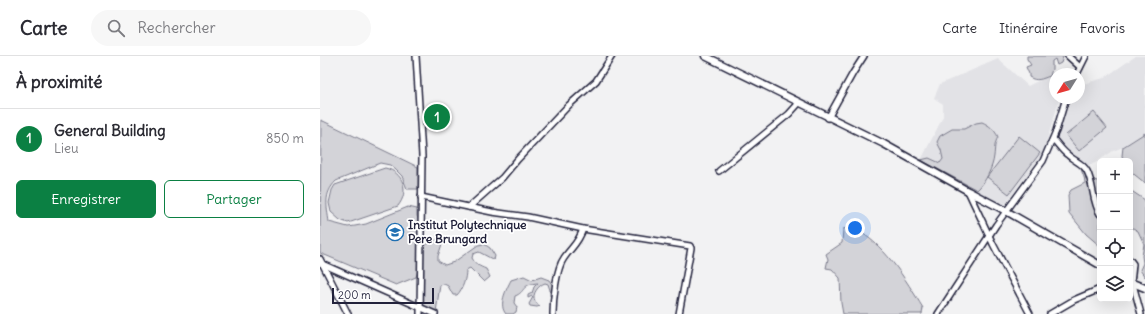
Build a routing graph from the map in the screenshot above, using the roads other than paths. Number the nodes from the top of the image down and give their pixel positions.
1 (416, 56) edge
2 (612, 56) edge
3 (705, 56) edge
4 (864, 56) edge
5 (1068, 56) edge
6 (1086, 56) edge
7 (1080, 67) joint
8 (799, 103) junction
9 (1064, 104) edge
10 (828, 118) junction
11 (1053, 139) junction
12 (719, 171) dead end
13 (968, 192) junction
14 (421, 197) junction
15 (469, 208) junction
16 (1097, 209) edge
17 (1006, 211) junction
18 (583, 229) junction
19 (989, 237) junction
20 (320, 259) edge
21 (1097, 263) edge
22 (322, 264) edge
23 (1133, 284) edge
24 (1133, 287) edge
25 (1145, 288) edge
26 (1097, 290) edge
27 (420, 307) junction
28 (348, 314) edge
29 (420, 314) edge
30 (435, 314) edge
31 (553, 314) edge
32 (679, 314) edge
33 (938, 314) edge
34 (1030, 314) edge
35 (1050, 314) edge
36 (1140, 314) edge

1 - 14 street
2 - 15 street
3 - 8 main road
4 - 10 street
5 - 7 street
6 - 7 street
8 - 10 main road
8 - 12 street
9 - 11 street
10 - 13 main road
11 - 16 street
11 - 17 street
13 - 17 main road
13 - 19 street
14 - 15 street
14 - 27 street
15 - 18 street
17 - 19 street
17 - 21 main road
18 - 31 street
18 - 32 street
19 - 33 street
19 - 34 street
20 - 22 street
22 - 27 street
22 - 28 street
23 - 25 main road
24 - 36 street
26 - 35 street
27 - 29 street
27 - 30 street

